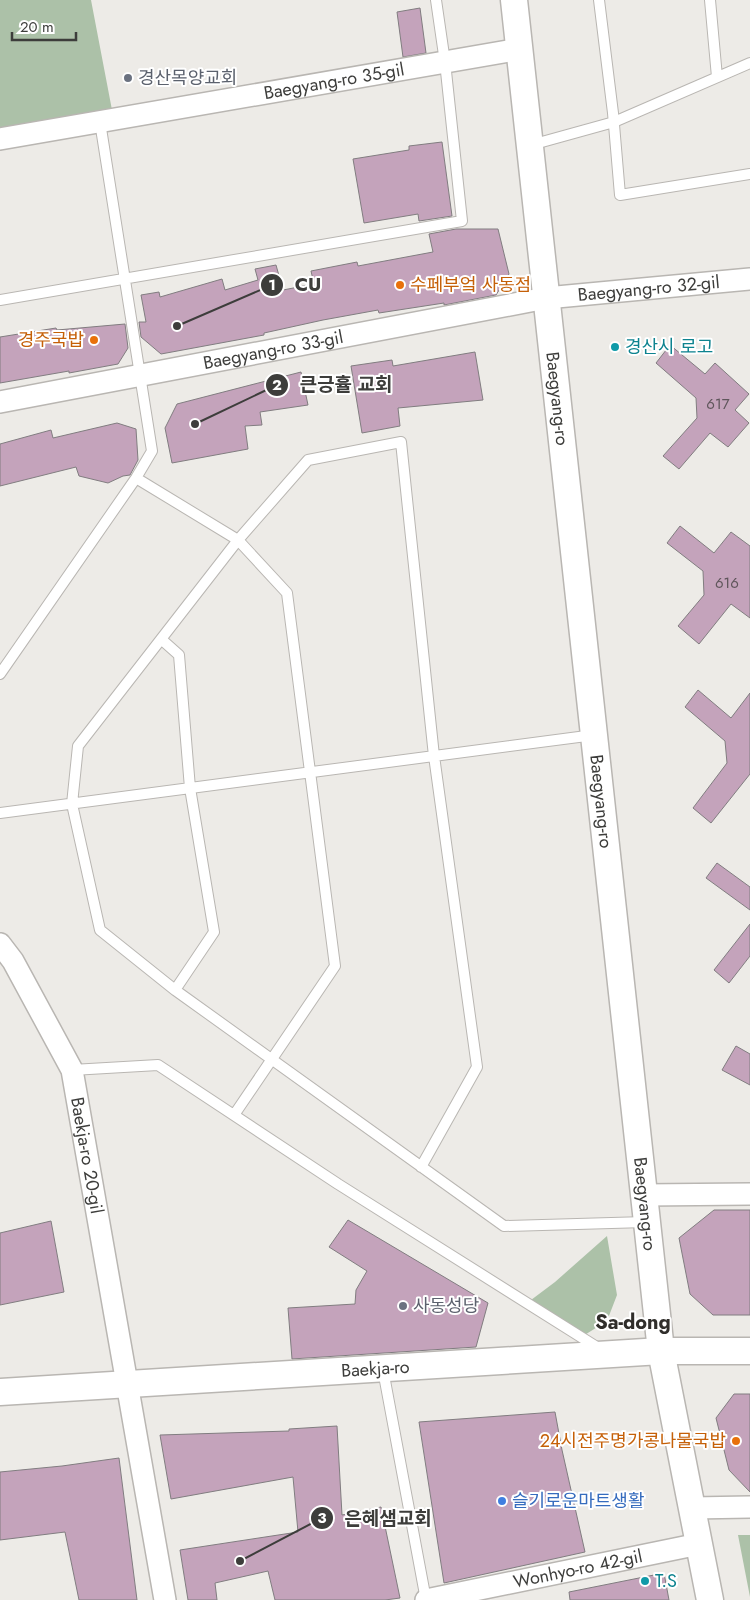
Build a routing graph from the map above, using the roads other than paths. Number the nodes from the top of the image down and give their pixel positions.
1 (436, 0) edge
2 (514, 0) edge
3 (599, 0) edge
4 (710, 0) edge
5 (520, 49) junction
6 (445, 62) junction
7 (750, 63) edge
8 (718, 77) junction
9 (100, 122) junction
10 (614, 122) junction
11 (0, 139) edge
12 (530, 145) junction
13 (750, 174) edge
14 (126, 278) junction
15 (750, 279) edge
16 (546, 298) junction
17 (0, 300) edge
18 (140, 375) junction
19 (0, 402) edge
20 (136, 478) junction
21 (238, 540) junction
22 (161, 639) junction
23 (0, 674) edge
24 (594, 735) junction
25 (434, 756) junction
26 (309, 772) junction
27 (190, 788) junction
28 (72, 804) junction
29 (0, 813) edge
30 (0, 944) edge
31 (6, 962) edge
32 (175, 990) junction
33 (272, 1061) junction
34 (72, 1070) junction
35 (234, 1115) junction
36 (421, 1167) junction
37 (750, 1194) edge
38 (644, 1195) junction
39 (647, 1222) junction
40 (661, 1350) junction
41 (750, 1350) edge
42 (608, 1354) junction
43 (383, 1368) junction
44 (126, 1385) junction
45 (0, 1392) edge
46 (750, 1507) edge
47 (692, 1508) junction
48 (699, 1544) junction
49 (501, 1592) edge
50 (165, 1600) edge
51 (426, 1600) edge
52 (710, 1600) edge

1 - 6 lane
2 - 5 street, Baegyang-ro
3 - 10 lane
4 - 8 lane
5 - 6 street, Baegyang-ro 35-gil
5 - 12 street, Baegyang-ro
6 - 9 street, Baegyang-ro 35-gil
6 - 14 lane
7 - 8 lane
8 - 10 lane
9 - 11 street, Baegyang-ro 35-gil
9 - 14 lane
10 - 12 lane
10 - 13 lane
12 - 16 street, Baegyang-ro
14 - 17 lane
14 - 18 lane
15 - 16 street, Baegyang-ro 32-gil
16 - 18 street, Baegyang-ro 33-gil
16 - 24 street, Baegyang-ro
18 - 19 street, Baegyang-ro 33-gil
18 - 20 lane
20 - 21 lane
20 - 23 lane
21 - 22 lane
21 - 25 lane
21 - 26 lane
22 - 27 lane
22 - 28 lane
24 - 25 lane
24 - 38 street, Baegyang-ro
25 - 26 lane
25 - 36 lane
26 - 27 lane
26 - 33 lane
27 - 28 lane
27 - 32 lane
28 - 29 lane
28 - 32 lane
30 - 31 street, Baekja-ro 20-gil
31 - 34 street, Baekja-ro 20-gil
32 - 33 lane
33 - 35 lane
33 - 36 lane
34 - 35 lane
34 - 44 street, Baekja-ro 20-gil
35 - 42 lane
36 - 39 lane
37 - 38 street
38 - 39 street, Baegyang-ro
39 - 40 street, Baegyang-ro
40 - 41 street, Baekja-ro
40 - 42 street, Baekja-ro
40 - 47 street, Baegyang-ro
42 - 43 street, Baekja-ro
43 - 44 street, Baekja-ro
43 - 51 lane
44 - 45 street, Baekja-ro
44 - 50 street, Baekja-ro 20-gil
46 - 47 street
47 - 48 street, Baegyang-ro
48 - 49 street, Wonhyo-ro 42-gil
48 - 52 street, Baegyang-ro
49 - 51 street, Wonhyo-ro 42-gil

